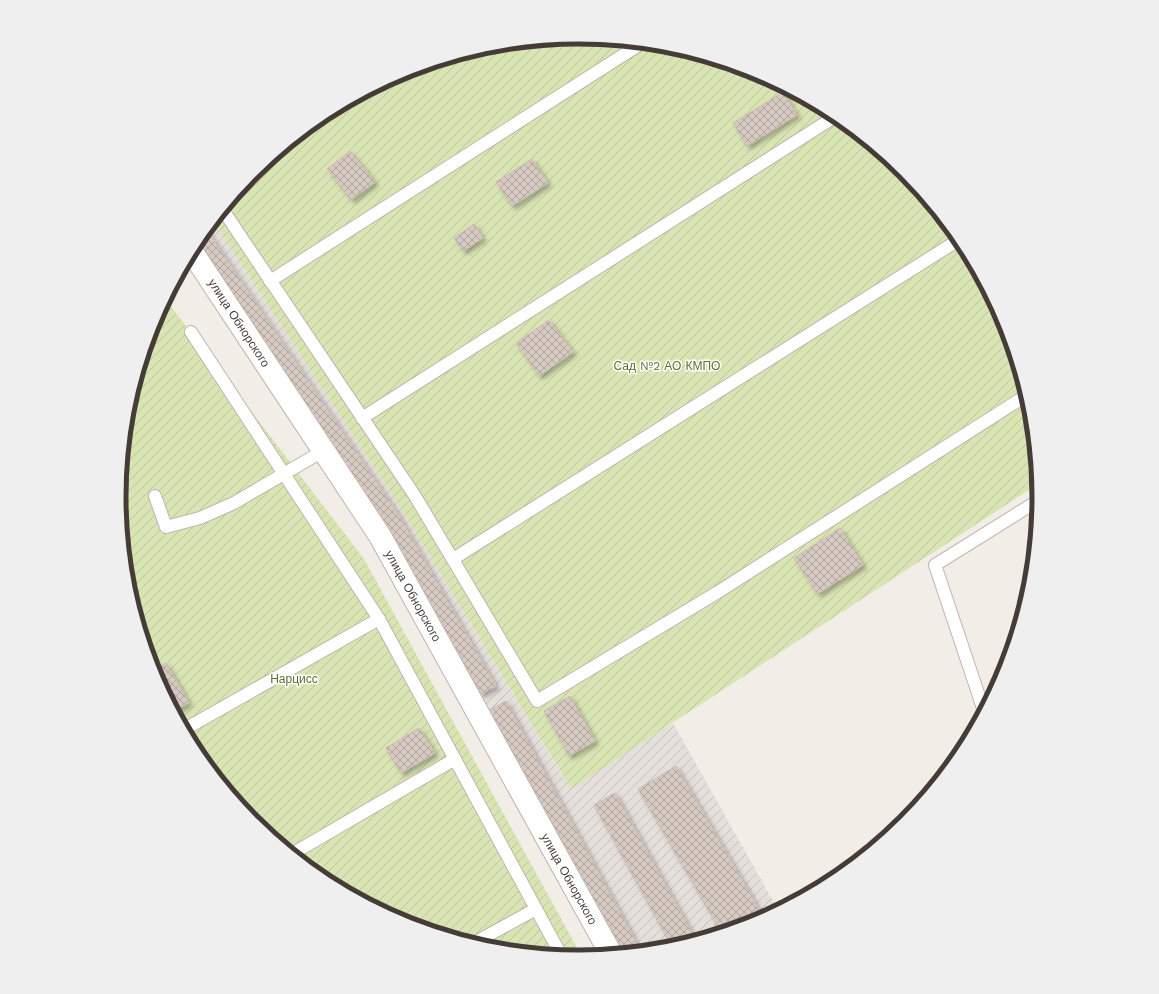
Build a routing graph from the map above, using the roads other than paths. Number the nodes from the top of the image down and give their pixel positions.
1 (635, 48) edge
2 (830, 120) edge
3 (226, 214) edge
4 (954, 243) edge
5 (195, 257) edge
6 (270, 281) junction
7 (191, 332) dead end
8 (1021, 399) edge
9 (362, 418) junction
10 (323, 451) junction
11 (284, 474) junction
12 (155, 496) dead end
13 (1032, 504) edge
14 (452, 559) junction
15 (379, 619) junction
16 (982, 705) edge
17 (189, 726) edge
18 (455, 759) junction
19 (297, 851) edge
20 (536, 909) junction
21 (481, 939) edge
22 (558, 949) edge
23 (608, 949) edge

1 - 6 lane
2 - 9 lane
3 - 6 lane
4 - 14 lane
5 - 10 street, улица Обнорского
6 - 9 lane
7 - 11 lane
8 - 14 lane
9 - 14 lane
10 - 11 lane
10 - 23 street, улица Обнорского
11 - 12 lane
11 - 15 lane
13 - 16 lane
15 - 17 lane
15 - 18 lane
18 - 19 lane
18 - 20 lane
20 - 21 lane
20 - 22 lane

